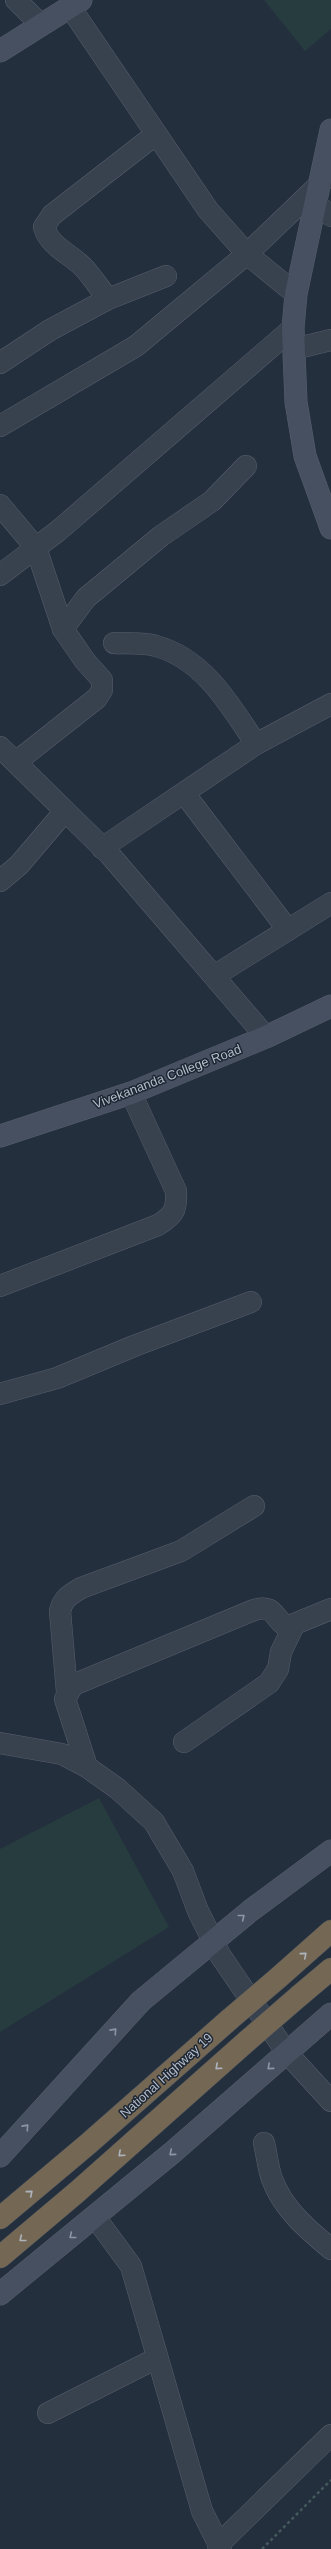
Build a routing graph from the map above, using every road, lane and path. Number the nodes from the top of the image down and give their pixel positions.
1 (16, 0) edge
2 (75, 3) edge
3 (41, 25) junction
4 (0, 51) edge
5 (331, 130) edge
6 (155, 135) junction
7 (322, 201) edge
8 (246, 254) junction
9 (166, 276) dead end
10 (296, 294) junction
11 (108, 299) junction
12 (294, 339) junction
13 (331, 340) edge
14 (0, 363) edge
15 (0, 426) edge
16 (246, 466) dead end
17 (0, 505) edge
18 (331, 528) edge
19 (36, 548) junction
20 (0, 575) edge
21 (63, 629) junction
22 (114, 644) dead end
23 (331, 704) edge
24 (256, 744) junction
25 (7, 759) edge
26 (184, 792) junction
27 (65, 810) junction
28 (102, 848) junction
29 (0, 881) edge
30 (331, 903) edge
31 (288, 930) junction
32 (214, 976) junction
33 (331, 1006) edge
34 (266, 1037) junction
35 (131, 1093) junction
36 (0, 1136) edge
37 (0, 1286) edge
38 (251, 1302) dead end
39 (0, 1394) edge
40 (254, 1506) dead end
41 (331, 1609) edge
42 (293, 1627) junction
43 (67, 1692) junction
44 (0, 1742) edge
45 (184, 1742) dead end
46 (88, 1766) junction
47 (331, 1851) edge
48 (331, 1931) edge
49 (212, 1941) junction
50 (331, 1969) edge
51 (331, 2014) edge
52 (287, 2052) junction
53 (331, 2101) edge
54 (264, 2143) dead end
55 (0, 2156) edge
56 (95, 2217) junction
57 (0, 2218) edge
58 (331, 2249) edge
59 (0, 2257) edge
60 (0, 2294) edge
61 (157, 2358) junction
62 (48, 2413) dead end
63 (331, 2435) edge
64 (331, 2480) edge
65 (219, 2547) edge
66 (262, 2549) edge

1 - 3 street
2 - 3 main road
2 - 6 street
3 - 4 main road
5 - 7 main road
6 - 8 street
6 - 11 street
7 - 8 street
7 - 10 main road
8 - 10 street
8 - 15 street
9 - 11 street
10 - 12 main road
11 - 14 street
12 - 13 street
12 - 18 main road
12 - 19 street
16 - 21 street
17 - 19 street
19 - 20 street
19 - 21 street
21 - 25 street
22 - 24 street
23 - 24 street
24 - 26 street
25 - 27 street
26 - 28 street
26 - 31 street
27 - 28 street
27 - 29 street
28 - 32 street
30 - 31 street
31 - 32 street
32 - 34 street
33 - 34 main road, Vivekananda College Road
34 - 35 main road, Vivekananda College Road
35 - 36 main road, Vivekananda College Road
35 - 37 street
38 - 39 street
40 - 43 street
41 - 42 street
42 - 43 street
42 - 45 street
43 - 46 street
44 - 46 street
46 - 49 street
49 -> 47 main road
57 -> 48 highway, National Highway 19, bridge
49 - 52 street
55 -> 49 main road
50 -> 59 highway, bridge
51 - 52 main road
52 - 53 street
52 -> 56 main road
54 - 58 street
56 -> 60 main road
56 - 61 street
61 - 62 street
61 - 65 street
63 - 65 street
64 - 66 path

